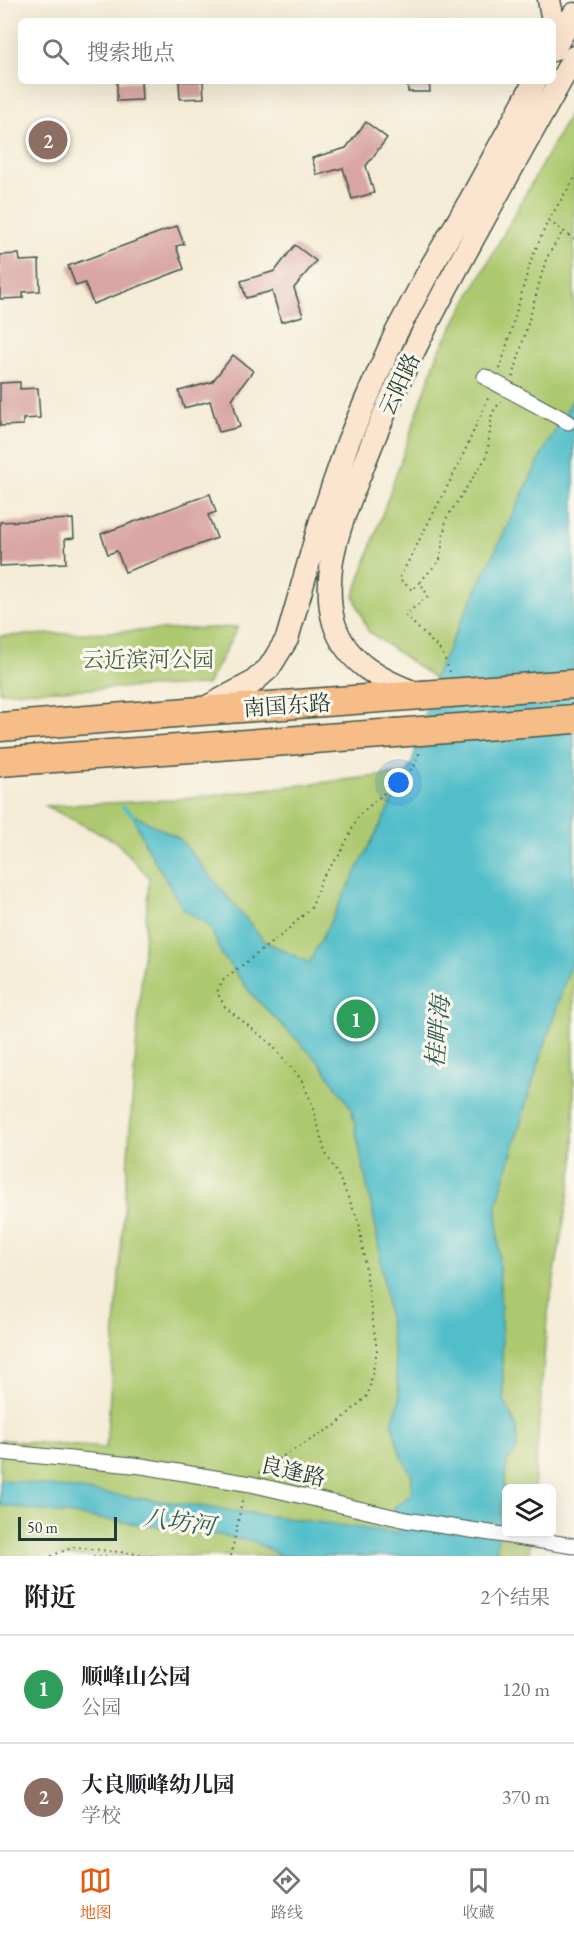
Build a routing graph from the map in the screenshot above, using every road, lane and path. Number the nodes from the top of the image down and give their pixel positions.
1 (549, 0) edge
2 (574, 14) edge
3 (552, 18) edge
4 (556, 45) edge
5 (574, 57) edge
6 (534, 84) edge
7 (549, 220) dead end
8 (563, 231) junction
9 (574, 239) edge
10 (485, 377) dead end
11 (509, 390) junction
12 (568, 422) dead end
13 (376, 432) junction
14 (348, 442) junction
15 (420, 582) dead end
16 (574, 684) edge
17 (422, 695) junction
18 (200, 711) junction
19 (574, 719) edge
20 (0, 727) edge
21 (0, 762) edge
22 (332, 864) dead end
23 (0, 1452) edge
24 (251, 1484) junction
25 (574, 1546) edge
26 (51, 1556) edge
27 (93, 1556) edge
28 (106, 1556) edge
29 (155, 1556) edge
30 (231, 1556) edge

1 - 3 main road
2 - 4 main road
5 - 13 main road, 云阳路
6 - 14 main road, 云阳路
7 - 8 path
8 - 9 path
8 - 11 path
10 - 11 street
11 - 12 street
11 - 15 path
13 - 14 main road
13 - 17 main road, 云阳路
14 - 18 main road, 云阳路
16 - 17 highway, 南国东路, bridge
17 - 18 highway, 南国东路
18 - 20 highway, 南国东路
19 - 21 highway, 南国东路, bridge
22 - 24 path
23 - 24 street, 良逢路
24 - 25 street, 良逢路
24 - 30 path
26 - 29 path
27 - 28 path

